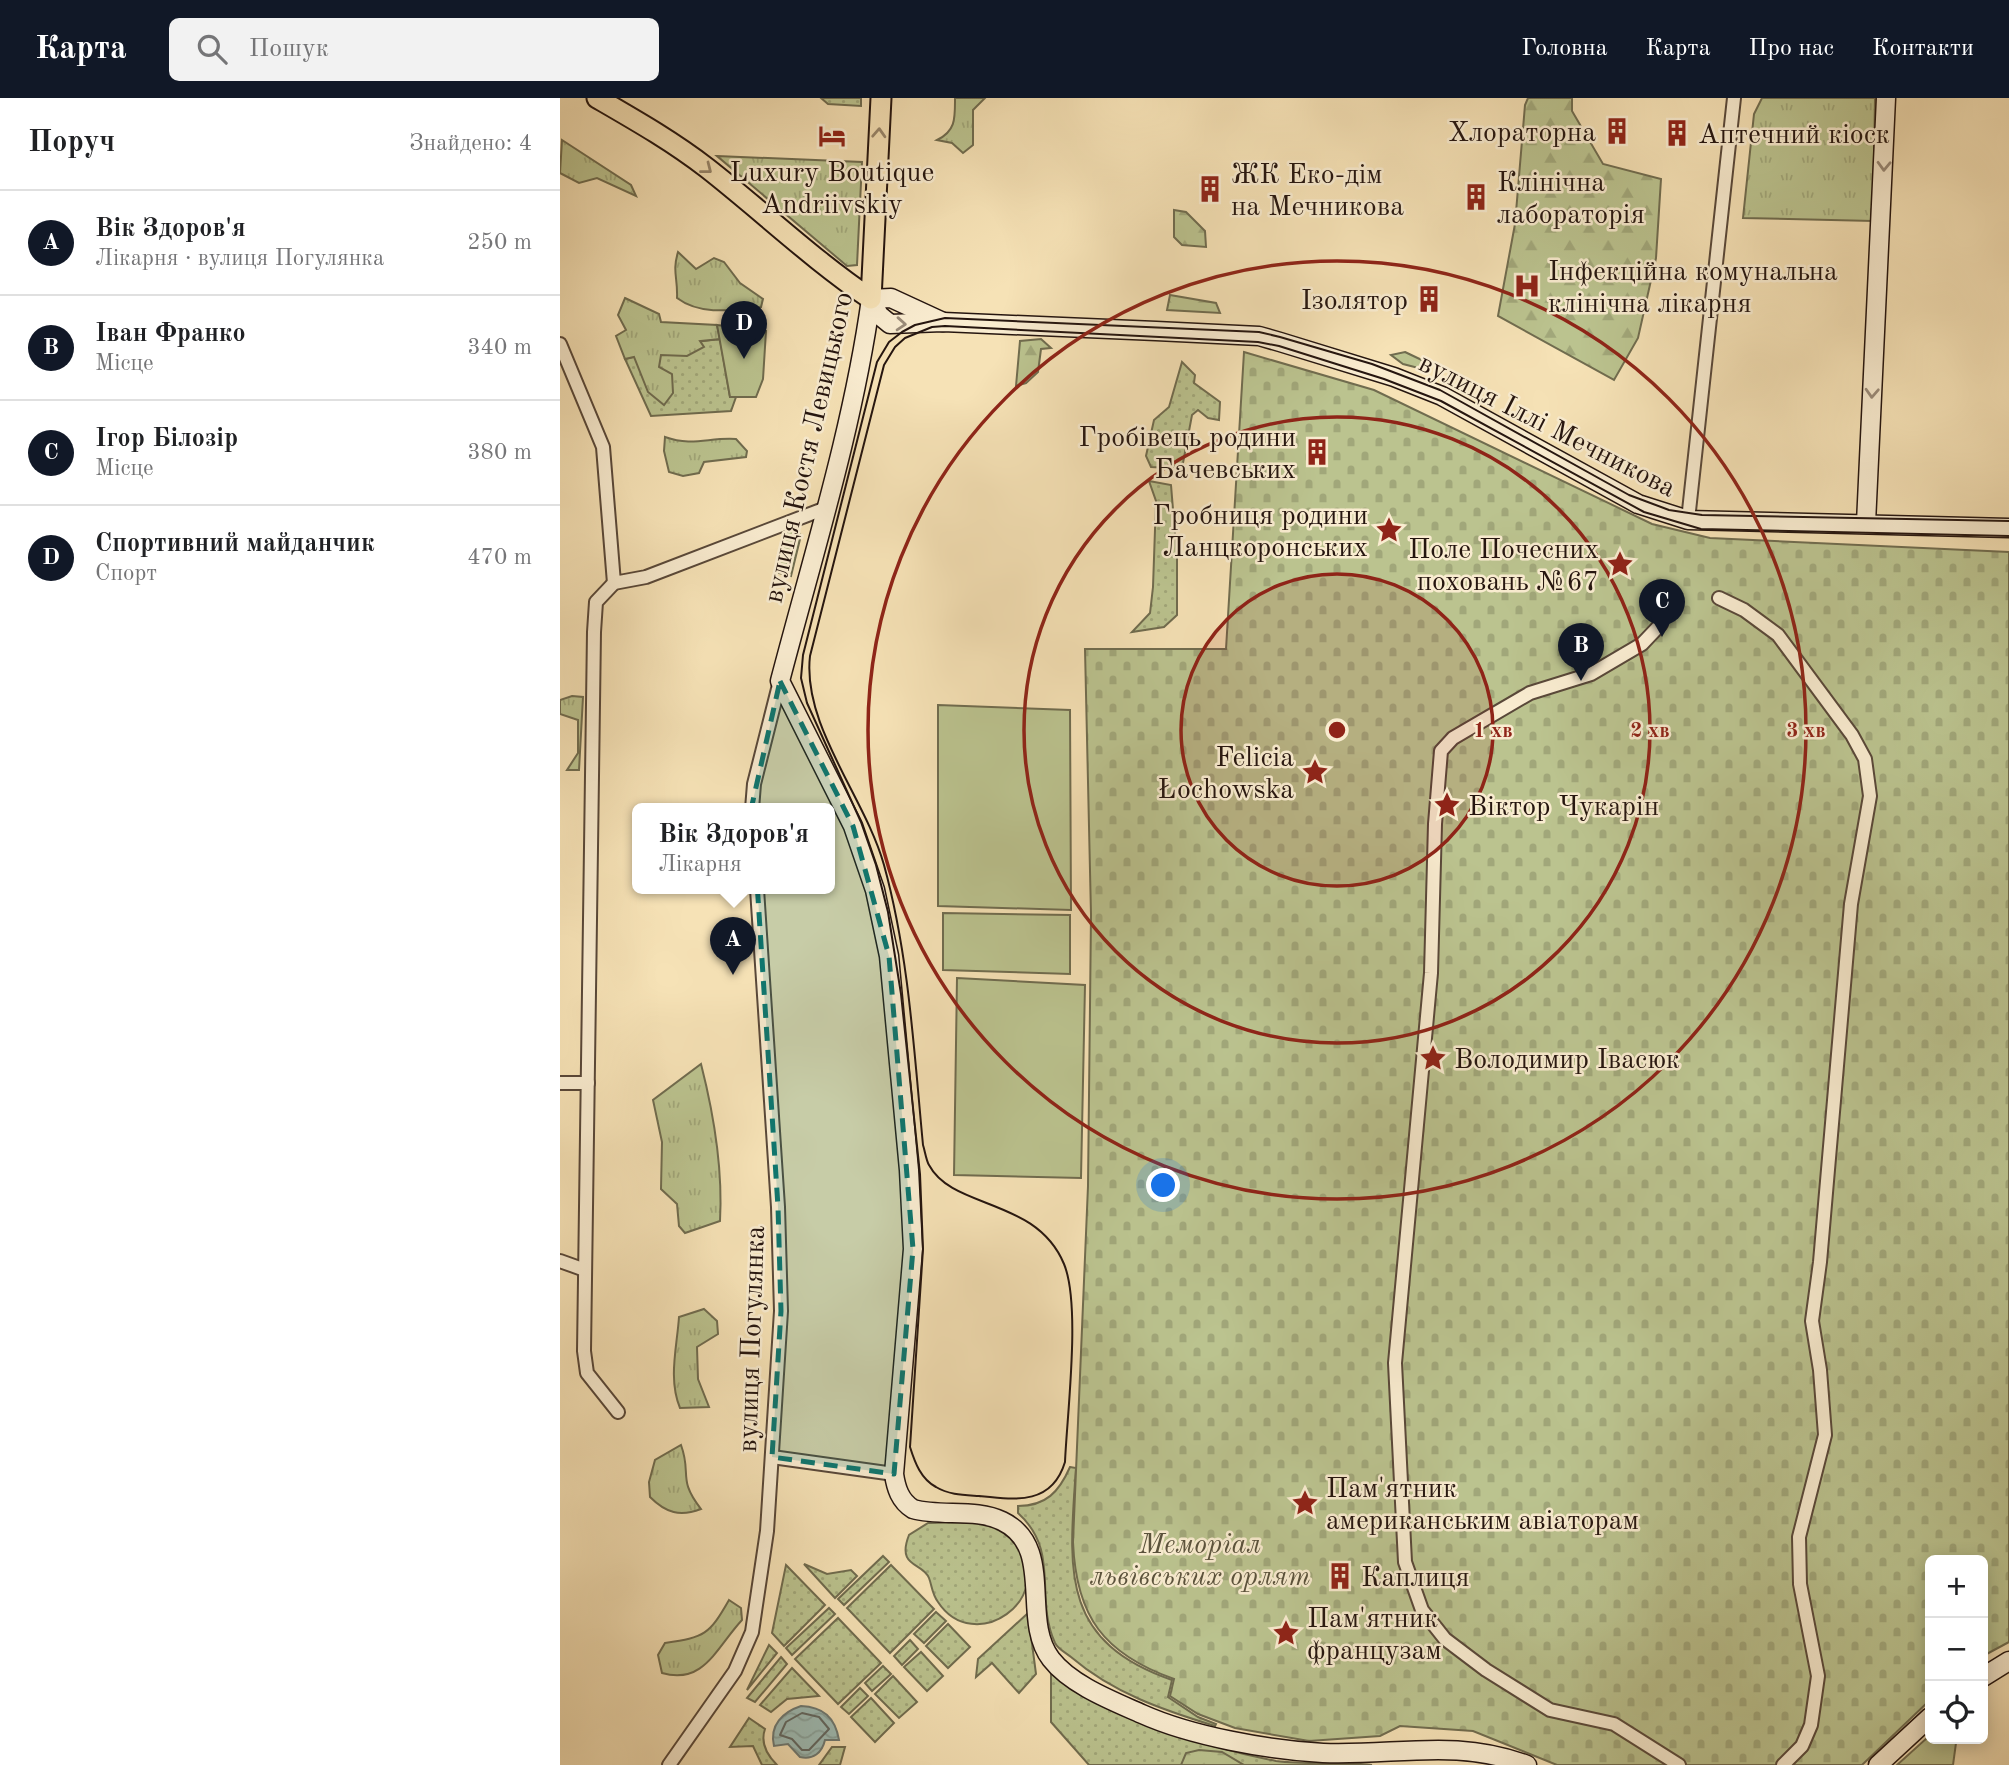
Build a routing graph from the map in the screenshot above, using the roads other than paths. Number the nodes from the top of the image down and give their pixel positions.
1 (597, 98) edge
2 (881, 98) edge
3 (1734, 98) edge
4 (1886, 98) edge
5 (871, 299) junction
6 (560, 345) edge
7 (826, 508) junction
8 (1688, 520) junction
9 (1866, 523) junction
10 (2009, 528) edge
11 (614, 583) junction
12 (1719, 598) dead end
13 (1661, 624) dead end
14 (780, 681) junction
15 (752, 803) edge
16 (757, 894) edge
17 (560, 1083) edge
18 (588, 1083) junction
19 (560, 1261) edge
20 (585, 1270) junction
21 (618, 1412) dead end
22 (772, 1457) junction
23 (894, 1474) junction
24 (2009, 1661) edge
25 (1988, 1674) edge
26 (1925, 1722) edge
27 (669, 1765) edge
28 (1527, 1765) edge
29 (1679, 1765) edge
30 (1783, 1765) edge
31 (1878, 1765) edge

1 -> 5 main road
5 -> 2 main road, вулиця Костя Левицького
3 - 8 street
4 -> 9 street
5 - 7 street, вулиця Костя Левицького
5 - 8 street, вулиця Іллі Мечникова
6 - 11 street
7 - 11 street
7 - 14 street, вулиця Костя Левицького
8 - 9 street, вулиця Іллі Мечникова
9 - 10 street, вулиця Іллі Мечникова
11 - 18 street
12 - 30 street
13 - 29 street
14 - 15 street
14 - 23 street
16 - 22 street, вулиця Погулянка
17 - 18 street
18 - 20 street
19 - 20 street
20 - 21 street
22 - 23 street
22 - 27 street, вулиця Погулянка
23 - 28 street
24 - 25 street
26 - 31 street

